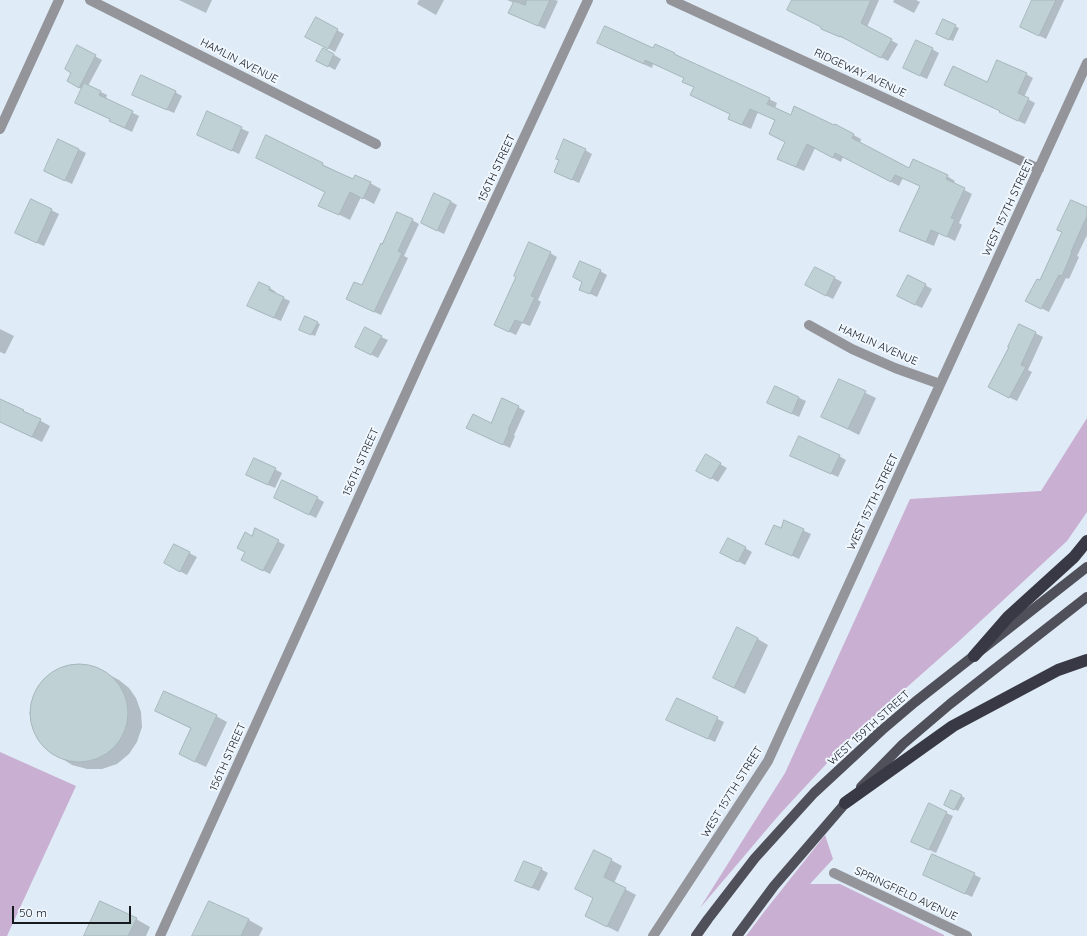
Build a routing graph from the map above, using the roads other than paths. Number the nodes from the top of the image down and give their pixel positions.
1 (59, 0) edge
2 (90, 0) edge
3 (588, 0) edge
4 (671, 0) edge
5 (1087, 63) edge
6 (0, 129) edge
7 (376, 144) dead end
8 (1039, 168) junction
9 (809, 325) dead end
10 (940, 384) junction
11 (1087, 541) edge
12 (1087, 567) edge
13 (1087, 597) edge
14 (974, 656) junction
15 (1087, 660) edge
16 (845, 803) junction
17 (834, 873) dead end
18 (160, 936) edge
19 (653, 936) edge
20 (696, 936) edge
21 (737, 936) edge
22 (967, 936) edge

1 - 6 street
2 - 7 street, HAMLIN AVENUE
3 - 18 street, 156TH STREET
4 - 8 street, RIDGEWAY AVENUE
5 - 8 street, WEST 157TH STREET
8 - 10 street, WEST 157TH STREET
9 - 10 street, HAMLIN AVENUE
10 - 19 street, WEST 157TH STREET
11 - 14 highway
12 - 14 main road, WEST 159TH STREET
13 - 16 main road
14 - 20 main road, WEST 159TH STREET
15 - 16 highway
16 - 21 main road
17 - 22 street, SPRINGFIELD AVENUE

